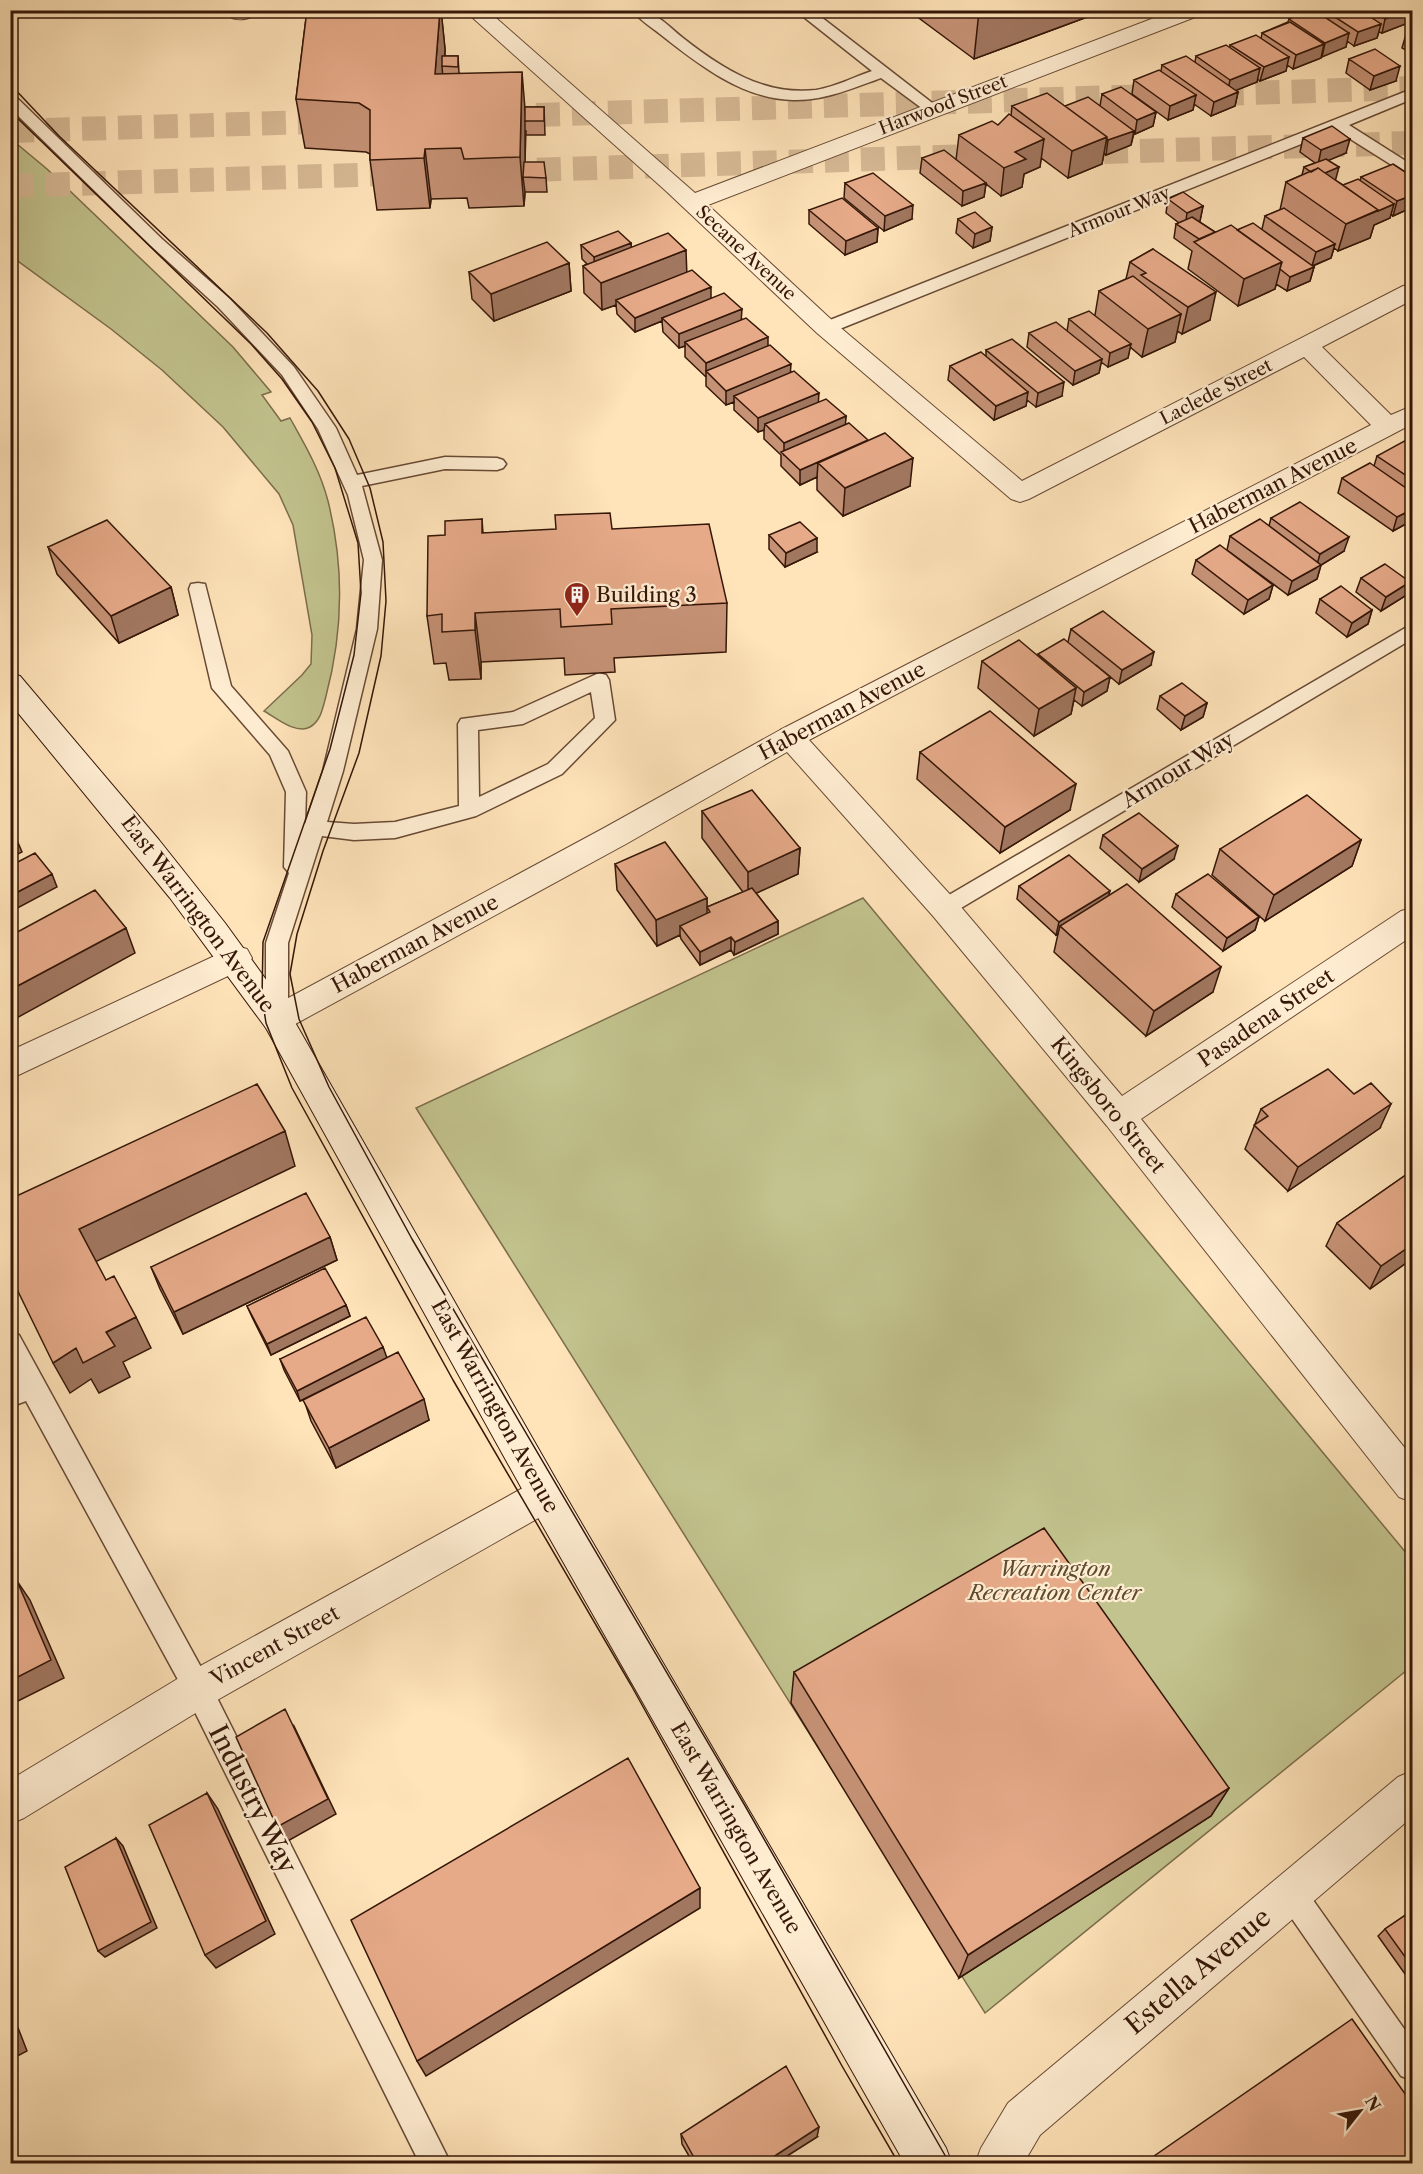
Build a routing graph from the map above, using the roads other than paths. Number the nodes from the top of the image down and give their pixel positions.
1 (237, 10) edge
2 (250, 10) edge
3 (474, 10) edge
4 (639, 10) edge
5 (802, 10) edge
6 (1196, 10) edge
7 (883, 72) junction
8 (1413, 94) edge
9 (10, 99) edge
10 (932, 109) junction
11 (17, 111) edge
12 (1339, 125) junction
13 (1413, 171) edge
14 (692, 203) junction
15 (1413, 291) edge
16 (826, 328) junction
17 (1307, 346) junction
18 (1413, 414) edge
19 (1388, 428) junction
20 (497, 464) dead end
21 (351, 482) junction
22 (1020, 493) joint
23 (198, 589) dead end
24 (1413, 631) edge
25 (10, 683) edge
26 (790, 737) junction
27 (469, 811) junction
28 (315, 828) junction
29 (295, 884) junction
30 (944, 908) junction
31 (1413, 920) edge
32 (236, 958) junction
33 (277, 1019) junction
34 (10, 1066) edge
35 (1119, 1116) junction
36 (10, 1343) edge
37 (21, 1392) edge
38 (1413, 1485) edge
39 (545, 1495) junction
40 (198, 1689) junction
41 (1413, 1791) edge
42 (10, 1804) edge
43 (1291, 1893) junction
44 (1413, 2065) edge
45 (436, 2163) edge
46 (930, 2163) edge
47 (997, 2163) edge

1 - 2 street
3 - 14 street, Secane Avenue
4 - 7 lane
5 - 7 lane
6 - 10 street, Harwood Street
7 - 10 lane
8 - 12 lane, Armour Way
9 - 11 lane
10 - 14 street, Harwood Street
11 - 21 lane
12 - 13 lane
12 - 16 lane, Armour Way
14 - 16 street, Secane Avenue
15 - 17 street, Laclede Street
16 - 22 street, Secane Avenue
17 - 19 street
17 - 22 street, Laclede Street
18 - 19 street, Haberman Avenue
19 - 26 street, Haberman Avenue
20 - 21 lane
21 - 28 lane
23 - 29 lane
24 - 30 lane, Armour Way
25 - 32 street, East Warrington Avenue
26 - 30 street, Kingsboro Street
26 - 33 street, Haberman Avenue
27 - 27 lane
27 - 28 lane
28 - 29 lane
29 - 33 lane
30 - 35 street, Kingsboro Street
31 - 35 street, Pasadena Street
32 - 33 street, East Warrington Avenue
32 - 34 street
33 - 39 street, East Warrington Avenue
35 - 38 street, Kingsboro Street
36 - 37 lane, Industry Way
37 - 40 lane, Industry Way
39 - 40 street, Vincent Street
39 - 46 street, East Warrington Avenue
40 - 42 street, Vincent Street
40 - 45 lane, Industry Way
41 - 43 street, Estella Avenue
43 - 44 lane
43 - 47 street, Estella Avenue

